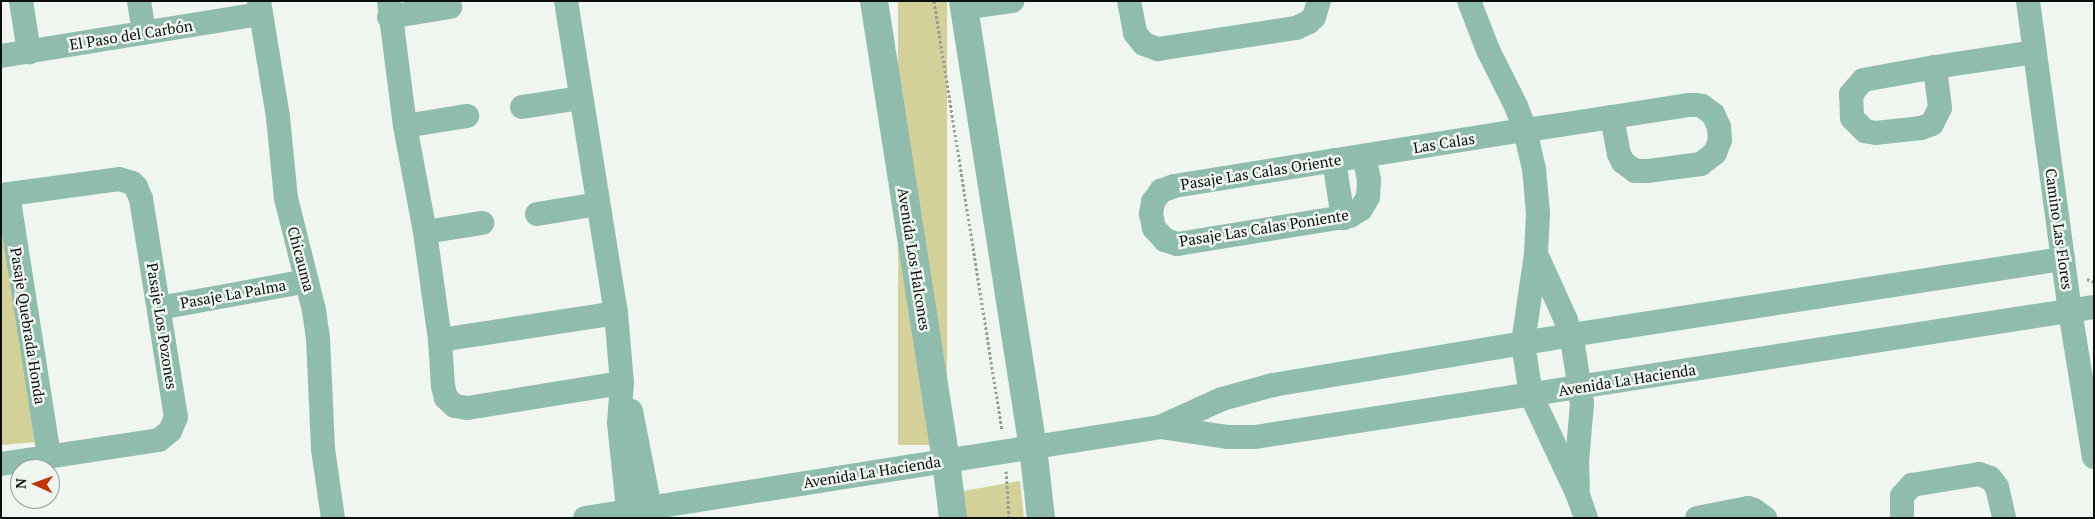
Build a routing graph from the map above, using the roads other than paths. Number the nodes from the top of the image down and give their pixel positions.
1 (21, 1) edge
2 (139, 1) edge
3 (566, 1) edge
4 (874, 1) edge
5 (1012, 1) edge
6 (1129, 1) edge
7 (1318, 1) edge
8 (1470, 1) edge
9 (2028, 1) edge
10 (964, 5) edge
11 (450, 7) dead end
12 (260, 8) edge
13 (389, 9) edge
14 (144, 33) junction
15 (29, 52) junction
16 (2034, 52) junction
17 (1, 56) edge
18 (1935, 67) dead end
19 (581, 98) junction
20 (522, 107) dead end
21 (467, 116) dead end
22 (1612, 117) dead end
23 (404, 126) junction
24 (1525, 130) junction
25 (1364, 156) junction
26 (1334, 160) junction
27 (5, 195) edge
28 (598, 204) junction
29 (537, 214) dead end
30 (1343, 218) junction
31 (1152, 221) joint
32 (482, 223) dead end
33 (425, 232) junction
34 (2062, 258) junction
35 (307, 280) junction
36 (1540, 287) junction
37 (2094, 307) edge
38 (159, 308) junction
39 (2070, 311) junction
40 (616, 313) junction
41 (1572, 335) junction
42 (440, 340) junction
43 (1523, 344) junction
44 (622, 383) junction
45 (1580, 388) junction
46 (1531, 396) junction
47 (1160, 427) junction
48 (1033, 447) junction
49 (49, 457) junction
50 (2094, 457) edge
51 (946, 461) junction
52 (1, 464) edge
53 (1578, 495) junction
54 (636, 512) edge
55 (333, 518) edge
56 (585, 518) edge
57 (953, 518) edge
58 (1041, 518) edge
59 (1586, 518) edge
60 (1697, 518) edge
61 (1765, 518) edge
62 (1902, 518) edge
63 (2004, 518) edge

1 - 15 street
2 - 14 street
3 - 19 street
4 - 51 street, Avenida Los Halcones
5 - 10 street
6 - 7 street
8 - 24 street
9 - 16 street, Camino Las Flores
10 - 48 street
11 - 13 street
12 - 14 street, El Paso del Carbón
12 - 35 street, Chicauma
13 - 23 street
14 - 15 street, El Paso del Carbón
15 - 17 street, El Paso del Carbón
16 - 18 street
16 - 34 street, Camino Las Flores
19 - 20 street
19 - 28 street
21 - 23 street
22 - 24 street, Las Calas
23 - 33 street
24 - 25 street, Las Calas
24 - 36 street
25 - 26 street, Pasaje Las Calas Oriente
25 - 30 street, Pasaje Las Calas Poniente
26 - 30 street
26 - 31 street, Pasaje Las Calas Oriente
27 - 38 street, Pasaje Los Pozones
27 - 49 street, Pasaje Quebrada Honda
28 - 29 street
28 - 40 street
30 - 31 street, Pasaje Las Calas Poniente
32 - 33 street
33 - 42 street
34 - 39 street, Camino Las Flores
34 - 41 street, Avenida La Hacienda
35 - 38 street, Pasaje La Palma
35 - 55 street, Chicauma
36 - 41 street
36 - 43 street
37 - 39 street, Avenida La Hacienda
38 - 49 street, Pasaje Los Pozones
39 - 45 street, Avenida La Hacienda
39 - 50 street, Camino Las Flores
40 - 42 street
40 - 44 street
41 - 43 street, Avenida La Hacienda
41 - 45 street
42 - 44 street
43 - 46 street
43 - 47 street, Avenida La Hacienda
44 - 54 street
45 - 46 street, Avenida La Hacienda
45 - 53 street
46 - 47 street, Avenida La Hacienda
46 - 53 street
47 - 48 street, Avenida La Hacienda
48 - 51 street, Avenida La Hacienda
48 - 58 street
49 - 52 street, Pasaje Los Pozones
51 - 54 street, Avenida La Hacienda
51 - 57 street, Avenida Los Halcones
53 - 59 street
54 - 56 street, Avenida La Hacienda
60 - 61 street
62 - 63 street

